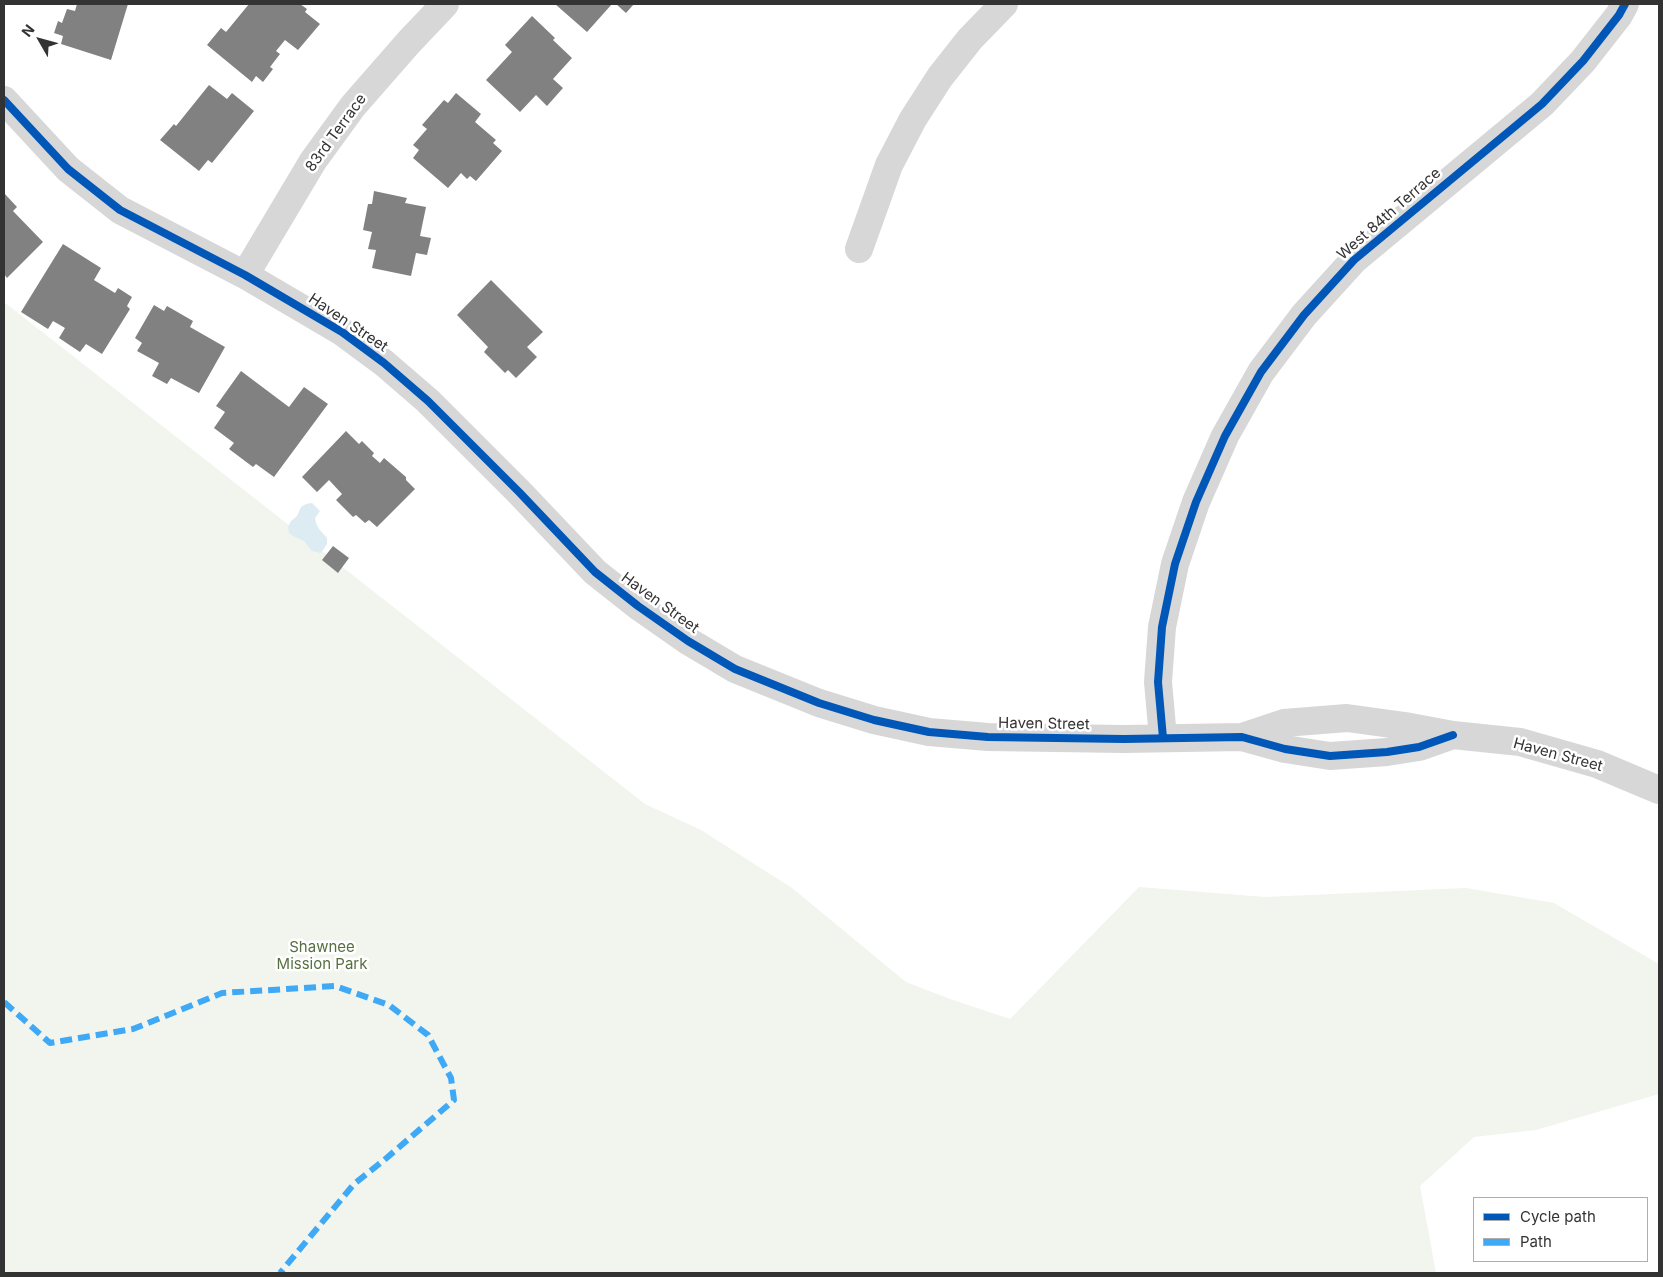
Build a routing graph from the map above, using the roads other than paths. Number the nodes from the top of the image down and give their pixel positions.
1 (445, 4) edge
2 (1004, 4) edge
3 (1625, 4) edge
4 (4, 100) edge
5 (859, 249) dead end
6 (245, 275) junction
7 (1453, 735) junction
8 (1242, 737) junction
9 (1163, 738) junction
10 (1659, 790) edge

1 - 6 street, 83rd Terrace
2 - 5 street
3 - 9 street, West 84th Terrace
4 - 6 street, Haven Street
6 - 9 street, Haven Street
7 - 8 street, Haven Street
7 - 8 street, Haven Street
7 - 10 street, Haven Street
8 - 9 street, Haven Street

